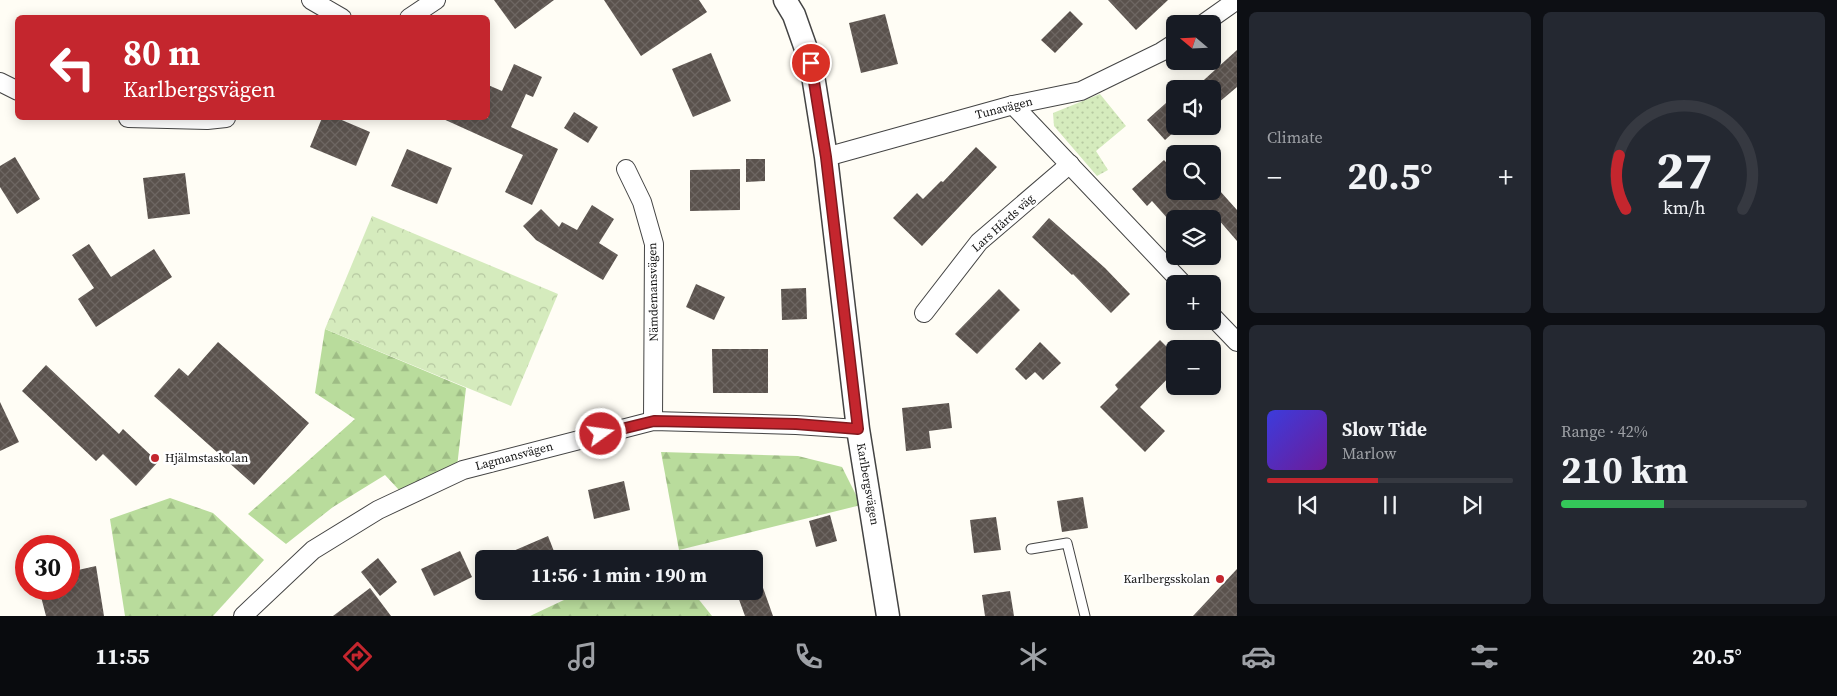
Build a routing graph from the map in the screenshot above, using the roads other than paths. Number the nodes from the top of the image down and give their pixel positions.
1 (312, 0) edge
2 (436, 0) edge
3 (785, 0) edge
4 (1237, 0) edge
5 (337, 15) edge
6 (414, 15) edge
7 (1216, 15) edge
8 (1166, 49) edge
9 (0, 82) edge
10 (15, 90) edge
11 (1013, 105) junction
12 (826, 157) junction
13 (1070, 164) junction
14 (626, 169) dead end
15 (1174, 275) edge
16 (924, 312) dead end
17 (1221, 325) edge
18 (1237, 342) edge
19 (654, 421) junction
20 (858, 429) junction
21 (1031, 549) dead end
22 (243, 616) edge
23 (888, 616) edge
24 (1085, 616) edge

1 - 5 street
2 - 6 street
3 - 12 street, Karlbergsvägen
4 - 7 street
8 - 11 street, Tunavägen
9 - 10 street
11 - 12 street, Tunavägen
11 - 13 street
12 - 20 street, Karlbergsvägen
13 - 15 street
13 - 16 street, Lars Hårds väg
14 - 19 street, Nämdemansvägen
17 - 18 street
19 - 20 street, Lagmansvägen
19 - 22 street, Lagmansvägen
20 - 23 street, Karlbergsvägen
21 - 24 lane

